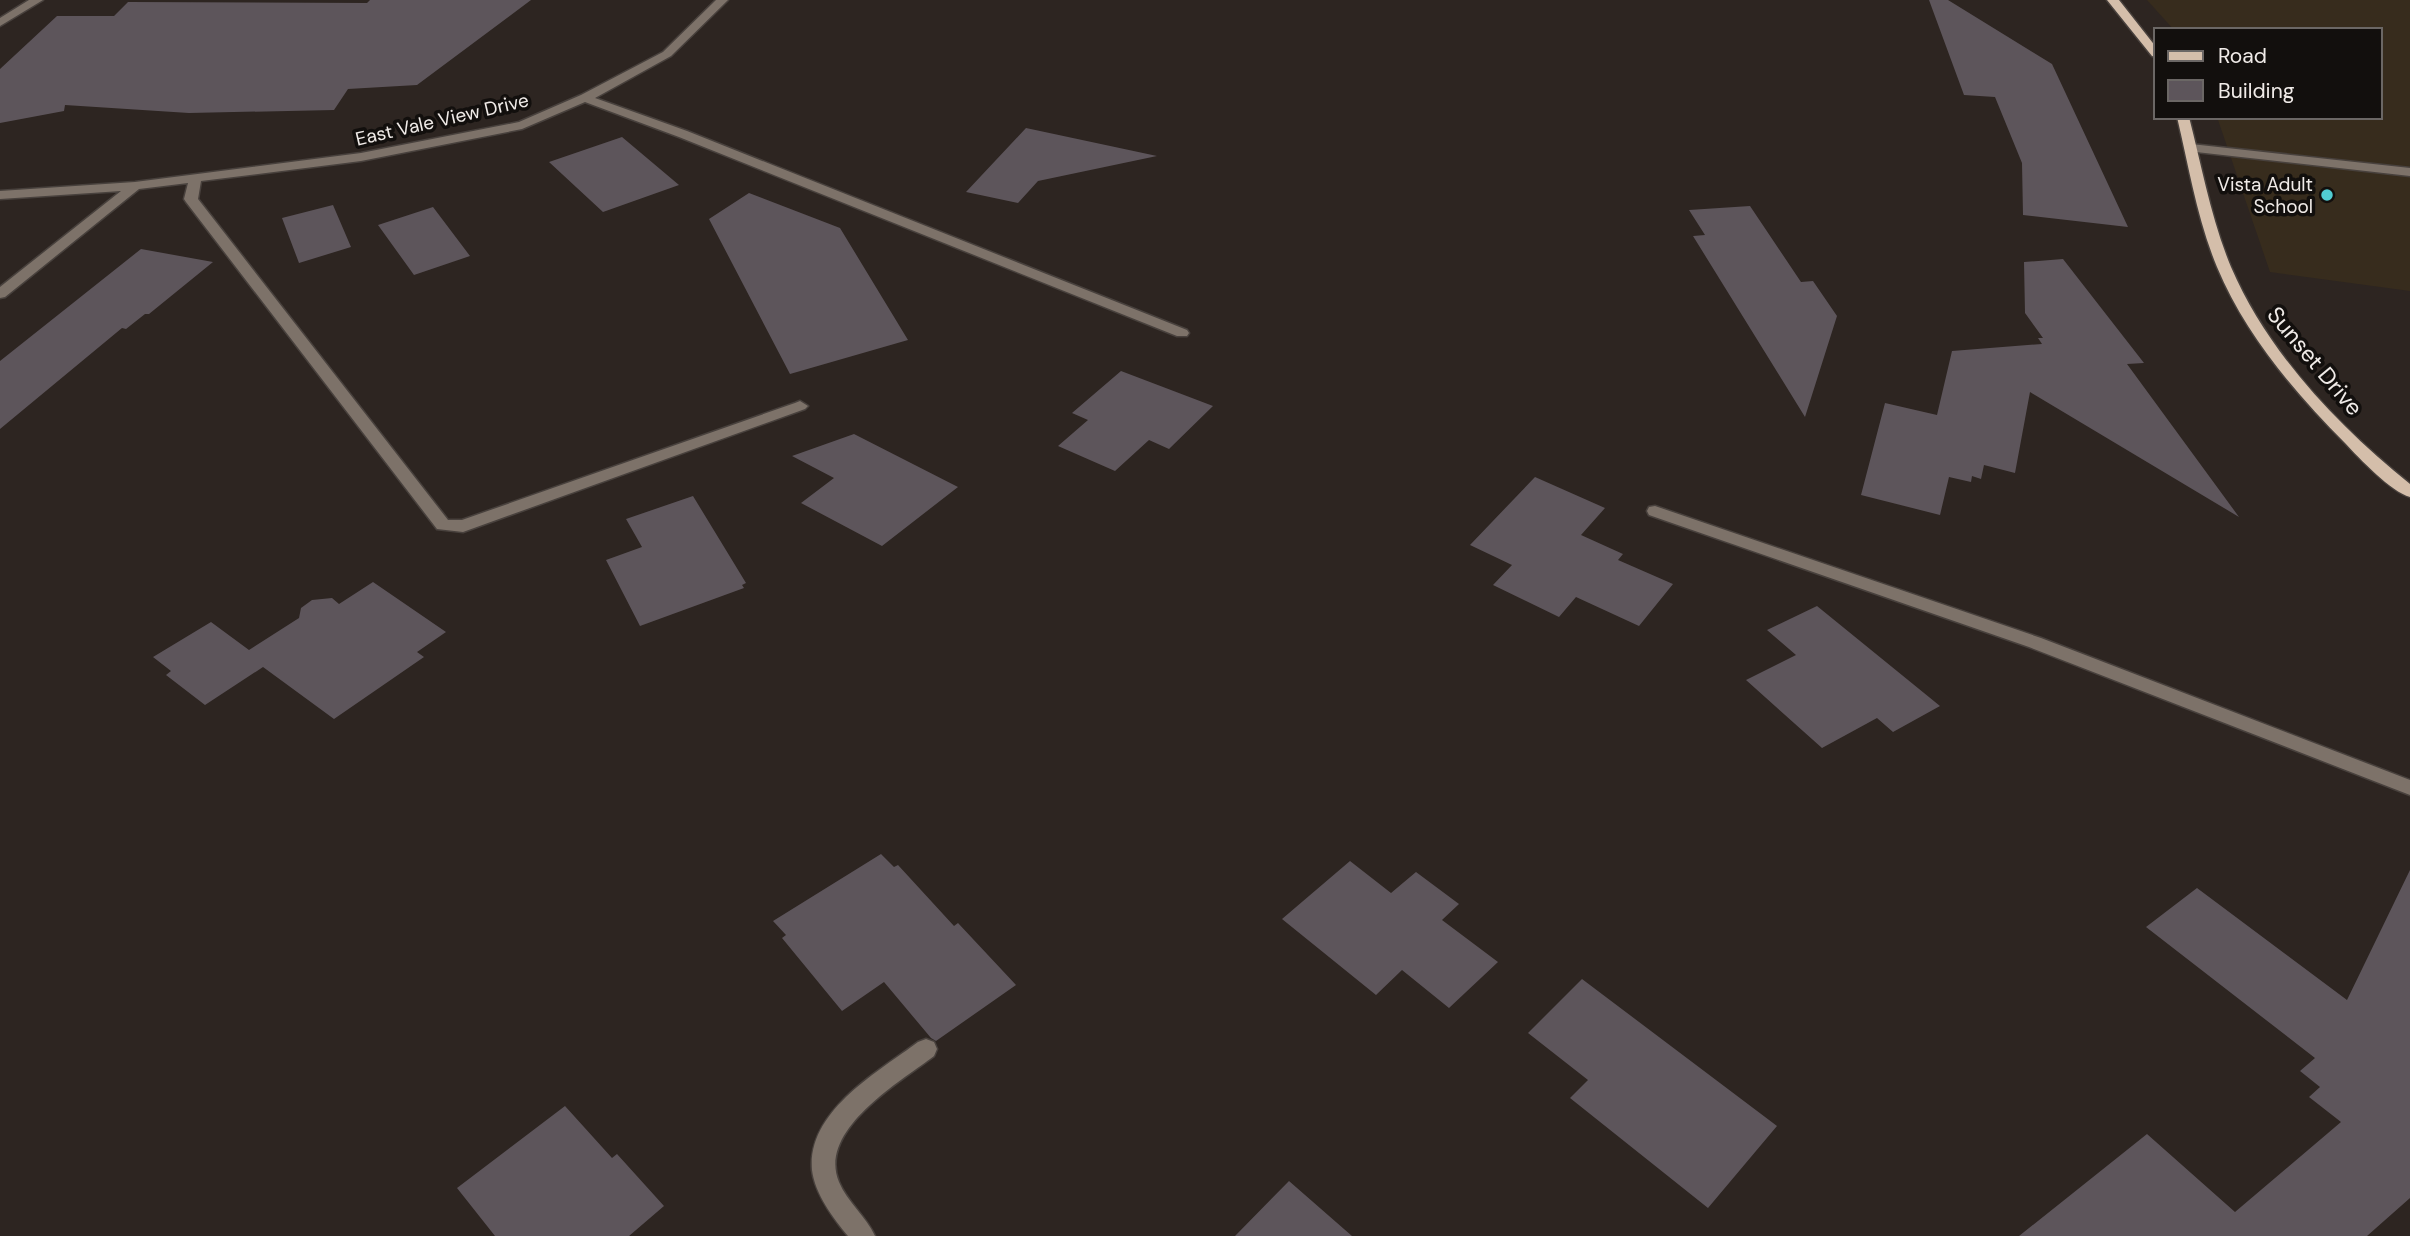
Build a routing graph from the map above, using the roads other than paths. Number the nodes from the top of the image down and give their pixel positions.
1 (37, 0) edge
2 (722, 0) edge
3 (2113, 0) edge
4 (0, 23) edge
5 (2154, 50) edge
6 (585, 98) junction
7 (2184, 119) edge
8 (2191, 148) junction
9 (2410, 172) edge
10 (195, 179) junction
11 (135, 186) junction
12 (0, 195) edge
13 (0, 294) edge
14 (1182, 333) dead end
15 (800, 406) dead end
16 (2410, 492) edge
17 (1656, 511) dead end
18 (2410, 788) edge
19 (926, 1049) dead end
20 (863, 1236) edge

1 - 4 street
2 - 6 street, East Vale View Drive
3 - 5 main road
6 - 10 street, East Vale View Drive
6 - 14 street
7 - 8 main road, Sunset Drive
8 - 9 street
8 - 16 main road, Sunset Drive
10 - 11 street, East Vale View Drive
10 - 15 street
11 - 12 street, East Vale View Drive
11 - 13 street
17 - 18 street
19 - 20 street

